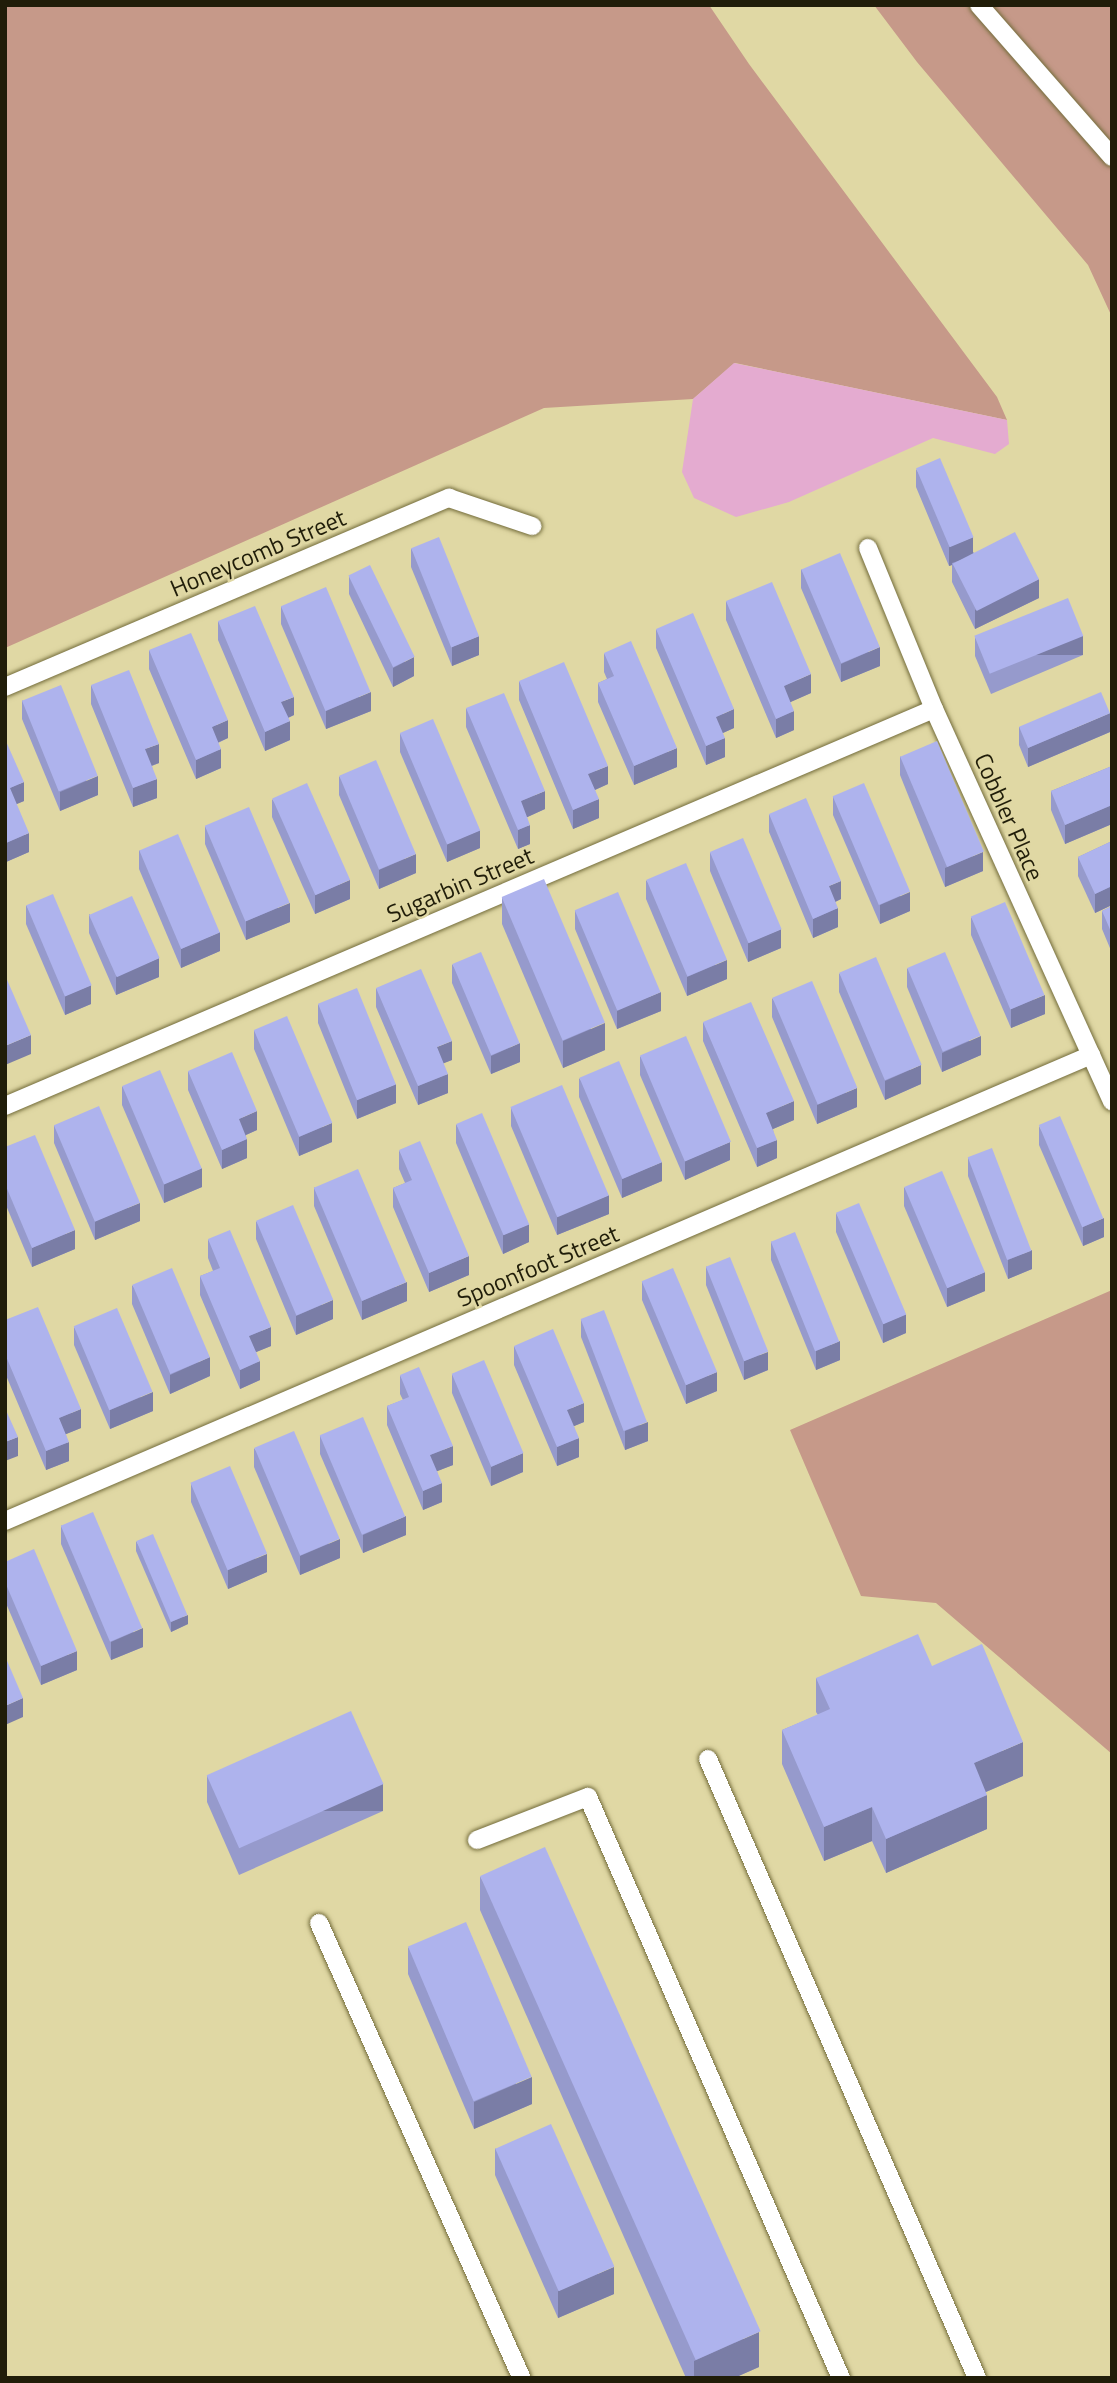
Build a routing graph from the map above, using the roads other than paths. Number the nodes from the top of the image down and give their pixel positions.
1 (979, 5) edge
2 (1112, 158) edge
3 (532, 526) dead end
4 (868, 548) dead end
5 (5, 687) edge
6 (933, 709) junction
7 (1091, 1055) junction
8 (1112, 1102) edge
9 (5, 1106) edge
10 (5, 1521) edge
11 (708, 1759) dead end
12 (477, 1840) dead end
13 (319, 1923) dead end
14 (522, 2378) edge
15 (841, 2378) edge
16 (977, 2378) edge

1 - 2 lane
3 - 5 lane, Honeycomb Street
4 - 6 lane, Cobbler Place
6 - 7 lane, Cobbler Place
6 - 9 lane, Sugarbin Street
7 - 8 lane, Cobbler Place
7 - 10 lane, Spoonfoot Street
11 - 16 lane
12 - 15 lane
13 - 14 lane

